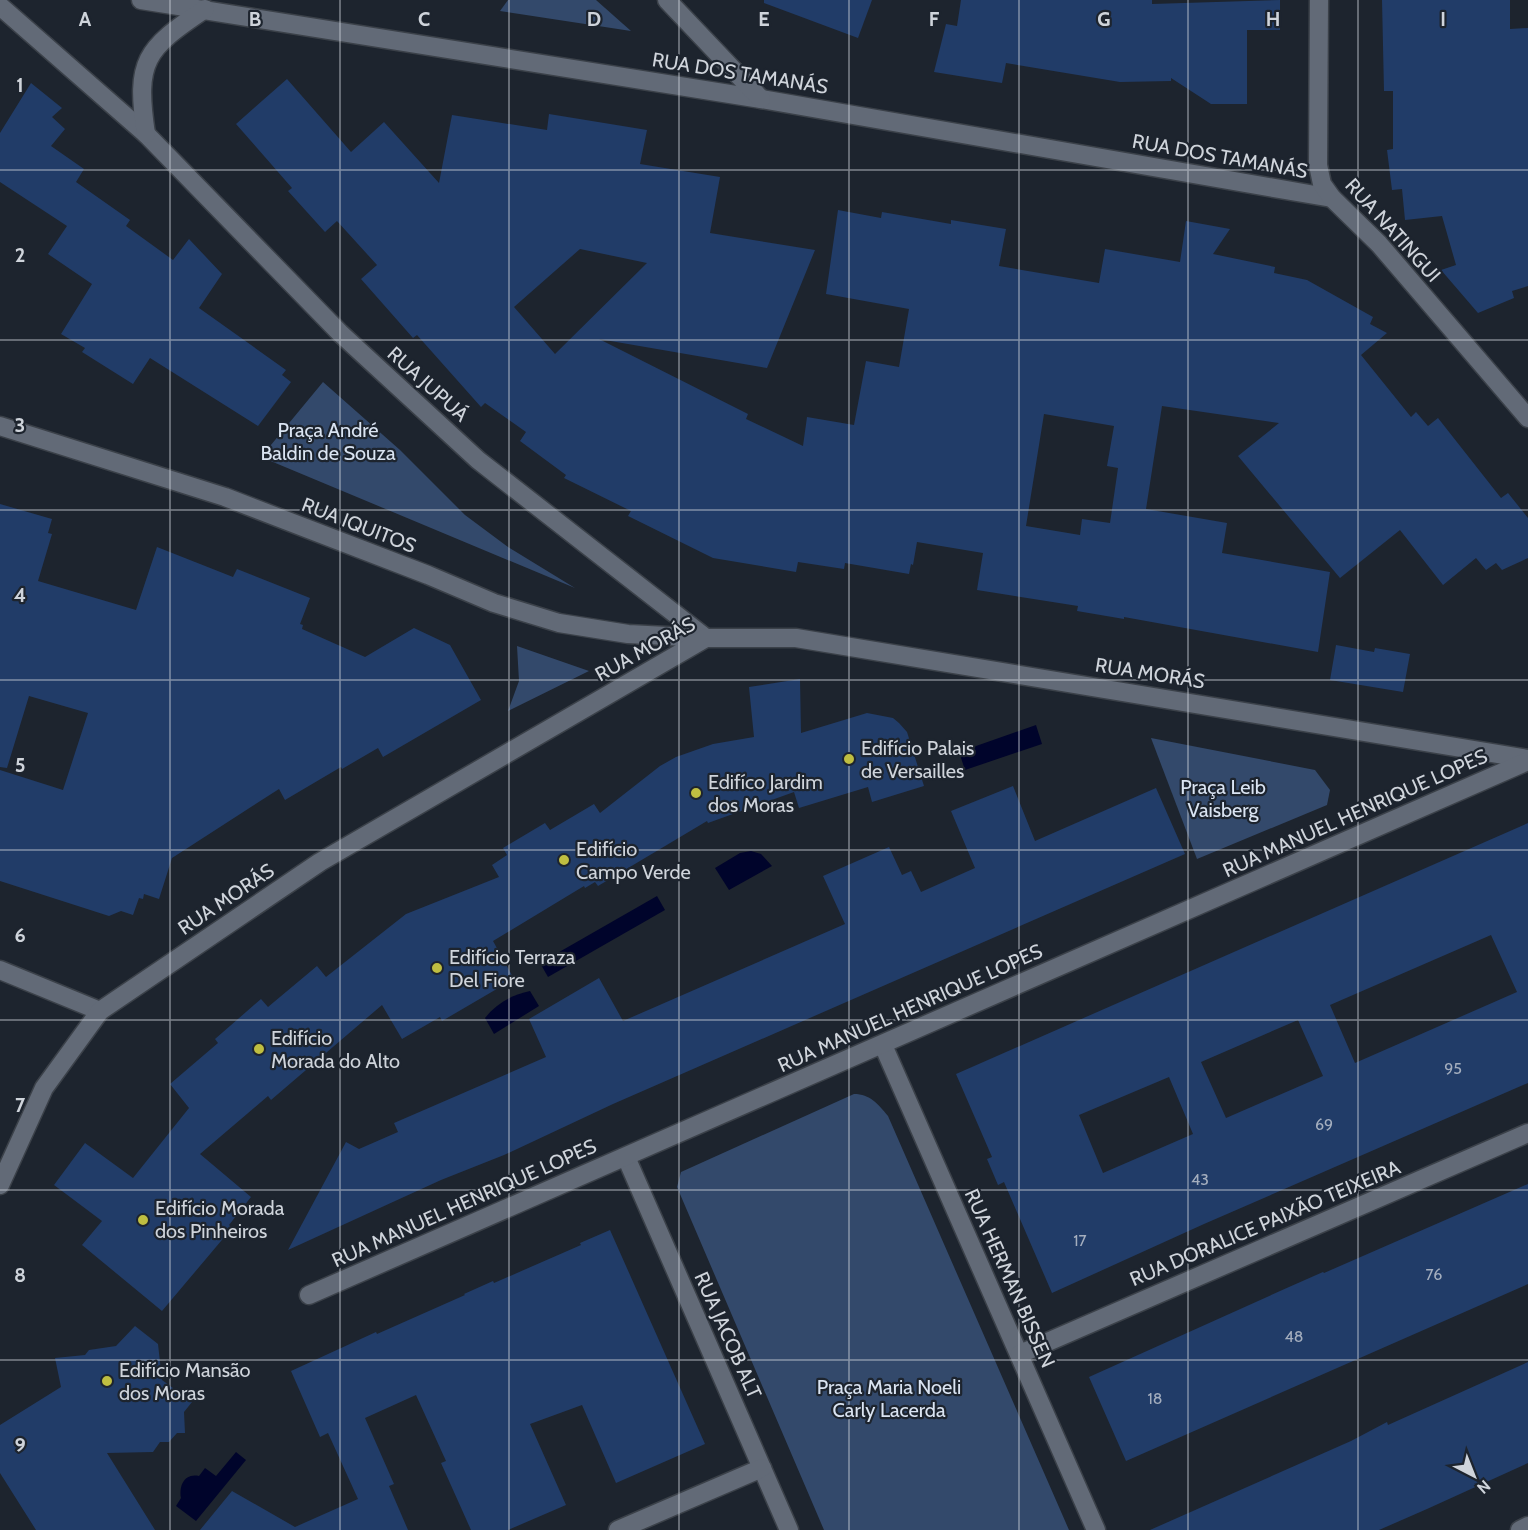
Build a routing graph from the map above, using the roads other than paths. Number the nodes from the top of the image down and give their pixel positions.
1 (141, 0) edge
2 (667, 0) edge
3 (1319, 0) edge
4 (0, 6) edge
5 (205, 9) junction
6 (761, 99) junction
7 (146, 134) junction
8 (1332, 198) junction
9 (1528, 418) edge
10 (0, 426) edge
11 (706, 638) junction
12 (1528, 760) edge
13 (0, 970) edge
14 (100, 1011) junction
15 (883, 1045) junction
16 (1528, 1133) edge
17 (626, 1157) junction
18 (0, 1185) edge
19 (309, 1295) dead end
20 (1020, 1354) junction
21 (762, 1468) junction
22 (1528, 1526) edge
23 (618, 1530) edge
24 (789, 1530) edge
25 (1096, 1530) edge
26 (1520, 1530) edge

1 - 5 street, RUA DOS TAMANÁS
2 - 6 street
3 - 8 street, RUA NATINGUI
4 - 7 street, RUA JUPUÁ
5 - 6 street, RUA DOS TAMANÁS
5 - 7 street
6 - 8 street, RUA DOS TAMANÁS
7 - 11 street, RUA JUPUÁ
8 - 9 street, RUA NATINGUI
10 - 11 street, RUA IQUITOS
11 - 12 street, RUA MORÁS
11 - 14 street, RUA MORÁS
12 - 15 street, RUA MANUEL HENRIQUE LOPES
13 - 14 street
14 - 18 street, RUA MORÁS
15 - 17 street, RUA MANUEL HENRIQUE LOPES
15 - 20 street, RUA HERMAN BISSEN
16 - 20 street, RUA DORALICE PAIXÃO TEIXEIRA
17 - 19 street, RUA MANUEL HENRIQUE LOPES
17 - 21 street, RUA JACOB ALT
20 - 25 street, RUA HERMAN BISSEN
21 - 23 street
21 - 24 street, RUA JACOB ALT
22 - 26 street

